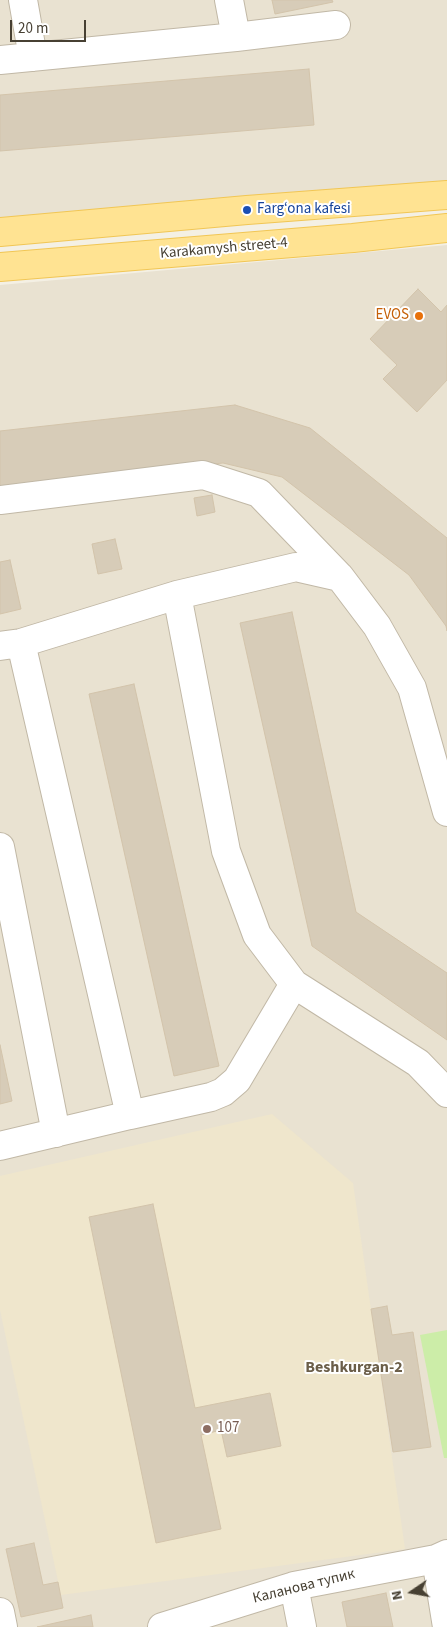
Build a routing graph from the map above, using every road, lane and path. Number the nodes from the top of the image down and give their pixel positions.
1 (23, 0) edge
2 (229, 0) edge
3 (336, 25) dead end
4 (236, 37) junction
5 (33, 57) junction
6 (0, 60) edge
7 (447, 195) edge
8 (447, 228) edge
9 (0, 232) edge
10 (0, 267) edge
11 (0, 500) edge
12 (340, 576) junction
13 (177, 596) junction
14 (11, 644) edge
15 (447, 812) edge
16 (0, 847) edge
17 (294, 984) junction
18 (447, 1093) edge
19 (130, 1115) junction
20 (56, 1133) junction
21 (0, 1146) edge
22 (441, 1557) edge
23 (294, 1586) junction
24 (0, 1612) edge
25 (3, 1627) edge
26 (162, 1627) edge
27 (302, 1627) edge
28 (447, 1627) edge

1 - 5 street
2 - 4 street
3 - 4 street
4 - 5 street
5 - 6 street
7 - 9 main road
8 - 10 main road, Karakamysh street-4
11 - 12 street
12 - 13 street
12 - 15 street
13 - 14 street
13 - 17 street
14 - 19 street
16 - 20 street
17 - 18 street
17 - 19 street
19 - 20 street
20 - 21 street
22 - 23 street, Каланова тупик
22 - 28 street
23 - 26 street, Каланова тупик
23 - 27 street
24 - 25 street

